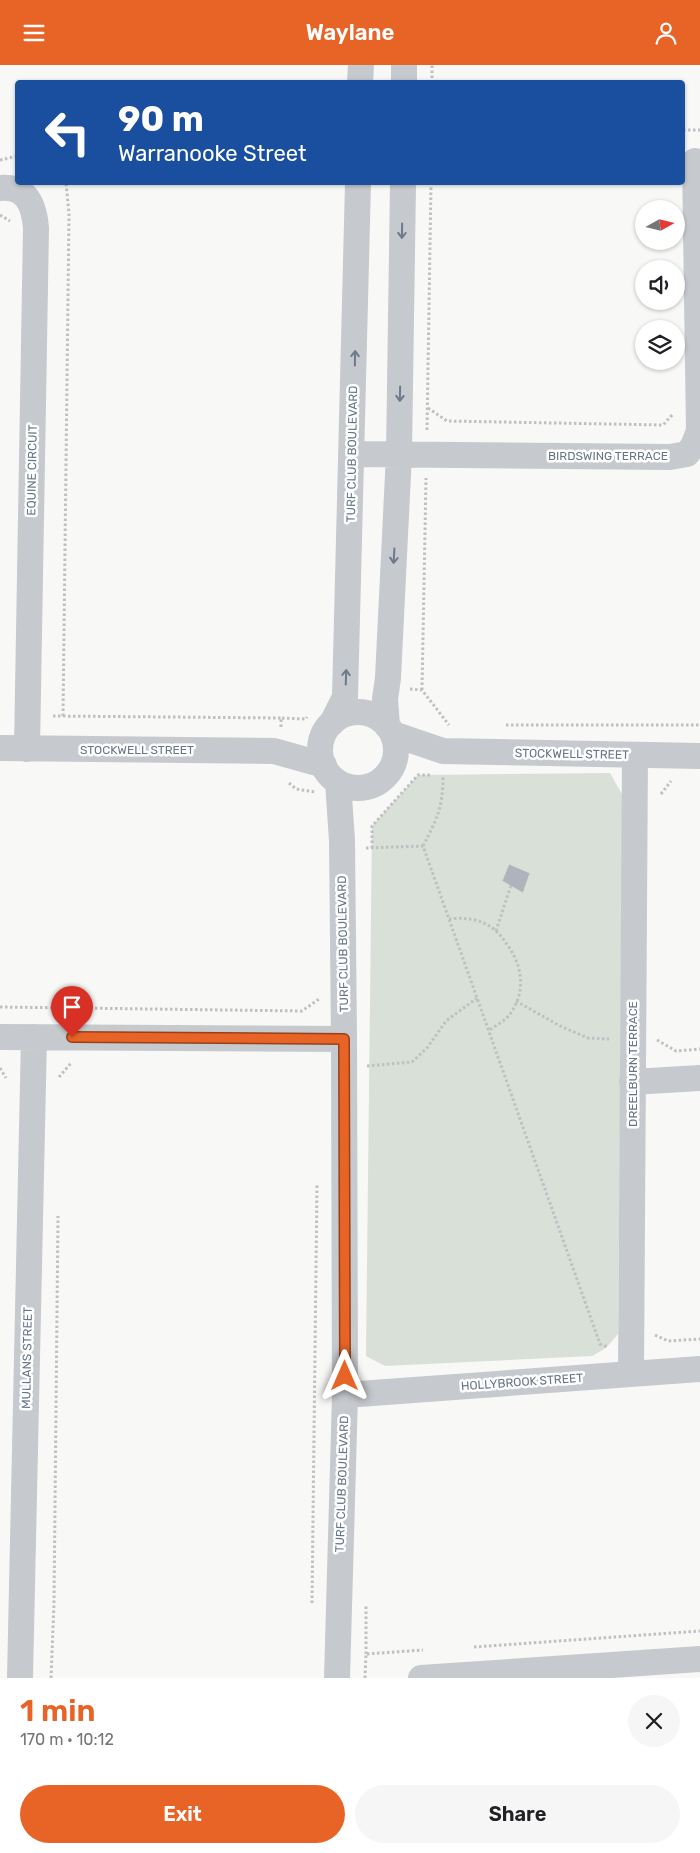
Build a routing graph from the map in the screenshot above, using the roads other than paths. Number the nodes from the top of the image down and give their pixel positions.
1 (361, 65) edge
2 (404, 65) edge
3 (360, 80) edge
4 (404, 80) edge
5 (693, 161) edge
6 (358, 185) edge
7 (402, 185) edge
8 (0, 188) edge
9 (33, 188) edge
10 (399, 453) junction
11 (353, 454) junction
12 (328, 727) junction
13 (390, 730) junction
14 (0, 749) edge
15 (27, 749) junction
16 (274, 751) junction
17 (700, 756) edge
18 (635, 766) junction
19 (446, 767) junction
20 (331, 774) junction
21 (379, 780) junction
22 (342, 844) junction
23 (0, 1037) edge
24 (34, 1037) junction
25 (344, 1039) junction
26 (700, 1078) edge
27 (632, 1082) junction
28 (631, 1364) junction
29 (700, 1369) edge
30 (345, 1395) junction
31 (700, 1659) edge
32 (20, 1678) edge
33 (337, 1678) edge
34 (421, 1678) edge

1 - 3 street
2 - 4 street
5 - 10 street, BIRDSWING TERRACE
11 -> 6 street, TURF CLUB BOULEVARD
7 -> 10 street
8 - 9 street, EQUINE CIRCUIT
9 - 15 street, EQUINE CIRCUIT
10 - 11 street, BIRDSWING TERRACE
10 -> 13 street
12 -> 11 street, TURF CLUB BOULEVARD
12 - 13 street
12 - 16 street, STOCKWELL STREET
12 - 20 street
13 - 19 street, STOCKWELL STREET
13 - 21 street
14 - 15 street, STOCKWELL STREET
15 - 16 street, STOCKWELL STREET
16 - 20 street, STOCKWELL STREET
17 - 18 street, STOCKWELL STREET
18 - 19 street, STOCKWELL STREET
18 - 27 street, DREELBURN TERRACE
19 - 21 street, STOCKWELL STREET
20 - 21 street
20 - 22 street, TURF CLUB BOULEVARD
21 - 22 street, TURF CLUB BOULEVARD
22 - 25 street, TURF CLUB BOULEVARD
23 - 24 street
24 - 25 street
24 - 32 street, MULLANS STREET
25 - 30 street, TURF CLUB BOULEVARD
26 - 27 street
27 - 28 street, DREELBURN TERRACE
28 - 29 street, HOLLYBROOK STREET
28 - 30 street, HOLLYBROOK STREET
30 - 33 street, TURF CLUB BOULEVARD
31 - 34 street

